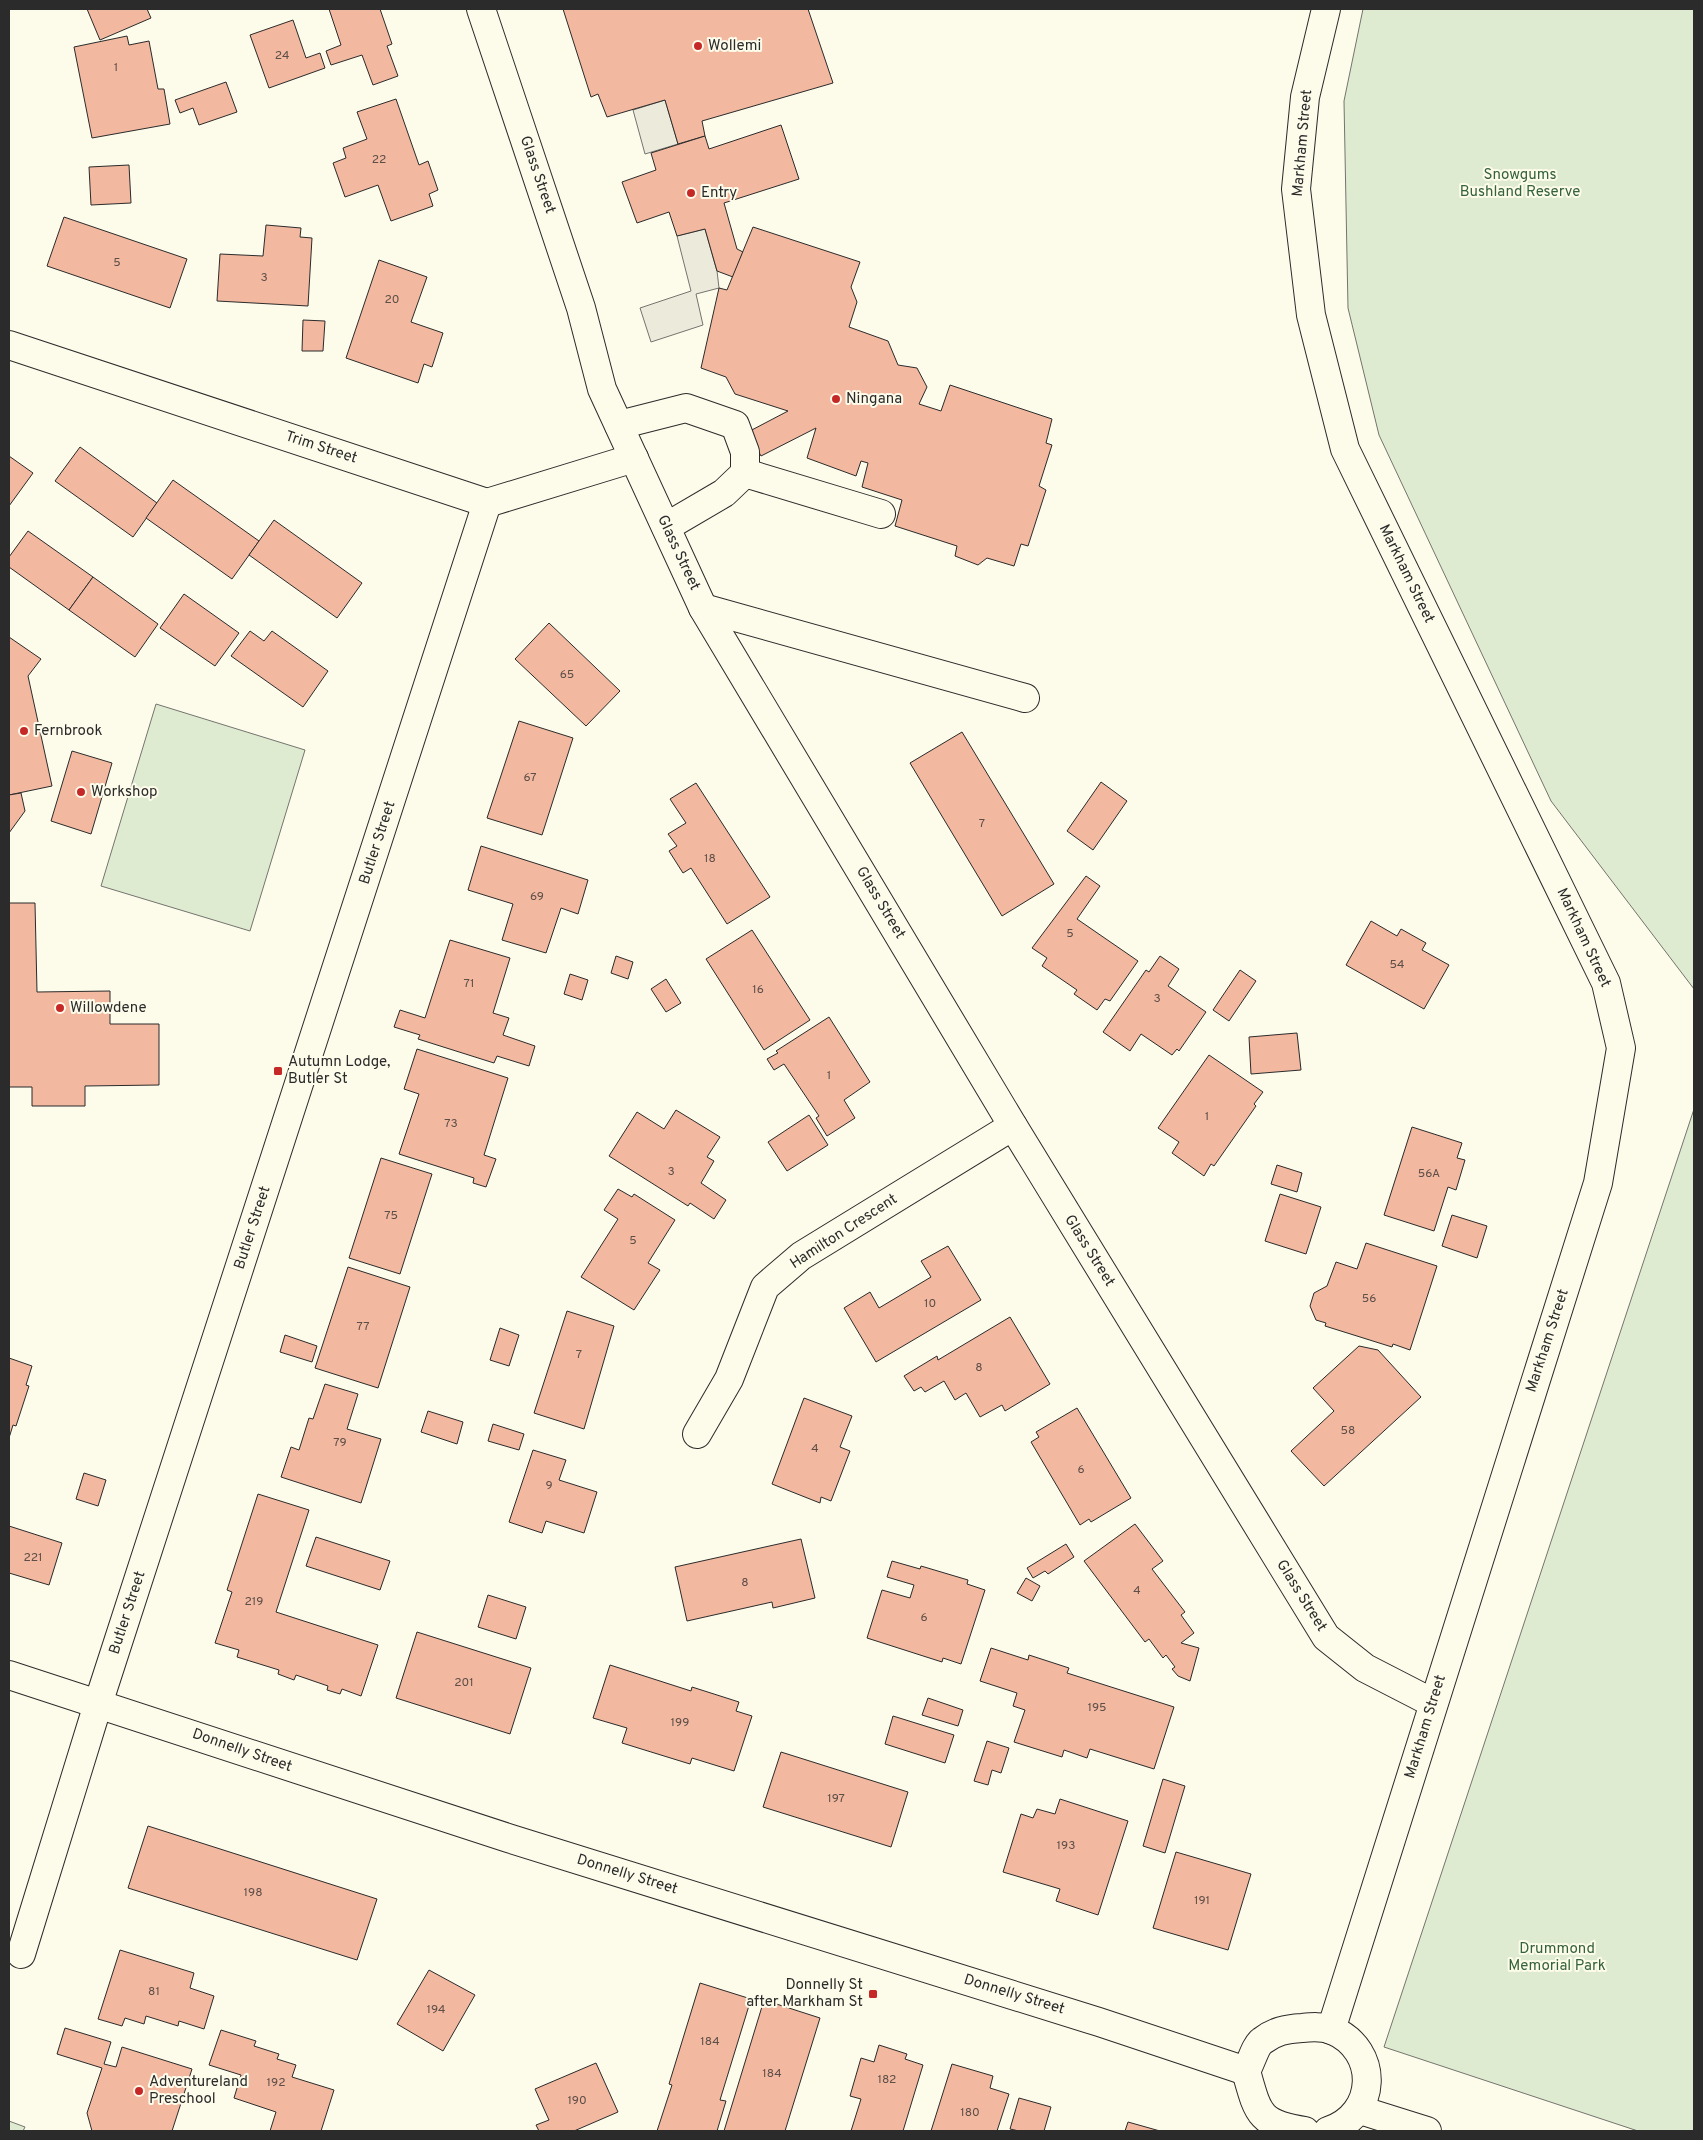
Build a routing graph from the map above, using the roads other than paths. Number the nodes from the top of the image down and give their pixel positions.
1 (481, 9) edge
2 (1326, 9) edge
3 (9, 345) edge
4 (618, 425) junction
5 (634, 458) junction
6 (745, 472) junction
7 (487, 503) junction
8 (881, 514) dead end
9 (666, 528) junction
10 (703, 608) junction
11 (1025, 698) dead end
12 (1013, 1126) junction
13 (697, 1434) dead end
14 (9, 1675) edge
15 (1433, 1703) junction
16 (98, 1704) junction
17 (21, 1954) dead end
18 (1331, 2030) junction
19 (1246, 2071) junction
20 (1360, 2110) junction
21 (1292, 2130) edge
22 (1328, 2131) edge
23 (1427, 2131) edge

1 - 4 street, Glass Street
2 - 15 street, Markham Street
3 - 7 street, Trim Street
4 - 5 street, Glass Street
4 - 6 street
5 - 7 street
5 - 9 street, Glass Street
6 - 8 street
6 - 9 street
7 - 16 street, Butler Street
9 - 10 street, Glass Street
10 - 11 street
10 - 12 street, Glass Street
12 - 13 street, Hamilton Crescent
12 - 15 street, Glass Street
14 - 16 street, Donnelly Street
15 - 18 street, Markham Street
16 - 17 street, Butler Street
16 - 19 street, Donnelly Street
18 - 19 street
18 - 20 street
19 - 21 street
20 - 22 street
20 - 23 street

